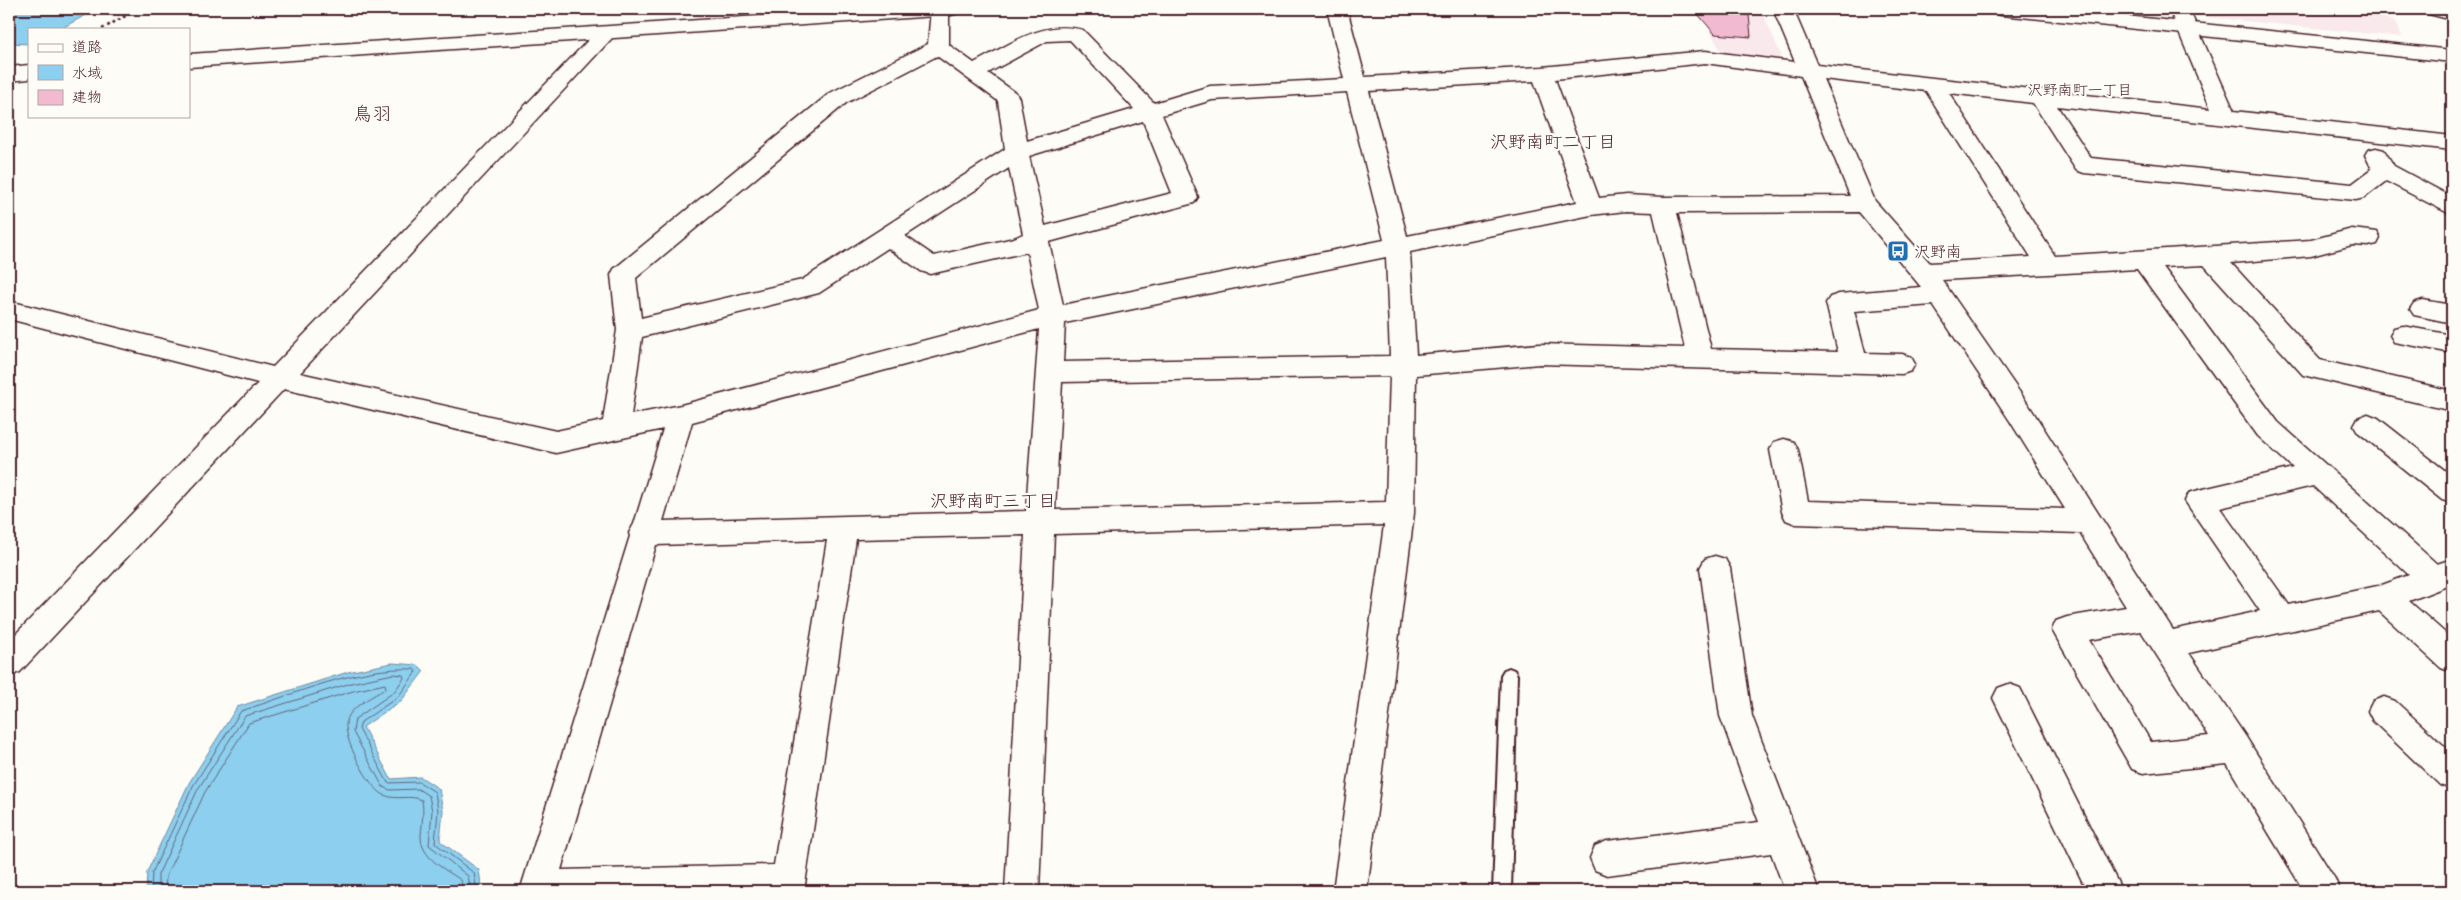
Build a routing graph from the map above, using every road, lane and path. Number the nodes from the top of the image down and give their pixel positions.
1 (149, 9) edge
2 (945, 9) edge
3 (1337, 9) edge
4 (1783, 9) edge
5 (2001, 9) edge
6 (2179, 9) edge
7 (2432, 9) edge
8 (866, 12) edge
9 (2452, 14) edge
10 (104, 28) edge
11 (2188, 29) junction
12 (606, 33) junction
13 (938, 47) junction
14 (2452, 56) edge
15 (190, 61) edge
16 (28, 72) edge
17 (1810, 72) junction
18 (973, 73) junction
19 (9, 74) edge
20 (1542, 74) junction
21 (1356, 85) junction
22 (1932, 85) junction
23 (2040, 97) junction
24 (1150, 112) junction
25 (2226, 118) junction
26 (2365, 134) junction
27 (2452, 143) edge
28 (1017, 152) junction
29 (2385, 171) junction
30 (1865, 204) junction
31 (1663, 205) junction
32 (1591, 207) junction
33 (2452, 207) edge
34 (888, 236) junction
35 (1036, 237) junction
36 (2368, 238) dead end
37 (1398, 246) junction
38 (2210, 256) junction
39 (2144, 260) junction
40 (2048, 265) junction
41 (1924, 272) junction
42 (1940, 296) junction
43 (2423, 309) dead end
44 (9, 310) edge
45 (2452, 314) edge
46 (1053, 316) junction
47 (630, 330) junction
48 (2403, 335) dead end
49 (2452, 344) edge
50 (1701, 359) junction
51 (1854, 363) junction
52 (1902, 364) dead end
53 (1403, 366) junction
54 (1050, 372) junction
55 (279, 378) junction
56 (2452, 401) edge
57 (681, 416) junction
58 (2368, 425) dead end
59 (615, 429) junction
60 (1784, 450) dead end
61 (2318, 474) junction
62 (2452, 492) edge
63 (1400, 513) junction
64 (1040, 522) junction
65 (2089, 522) junction
66 (843, 527) junction
67 (643, 534) junction
68 (1715, 568) dead end
69 (2443, 575) edge
70 (2384, 597) junction
71 (2148, 616) junction
72 (2282, 619) junction
73 (2166, 645) junction
74 (2452, 658) edge
75 (9, 662) edge
76 (1509, 675) dead end
77 (2009, 698) dead end
78 (2384, 711) dead end
79 (2235, 748) junction
80 (2452, 774) edge
81 (1781, 834) junction
82 (1607, 858) dead end
83 (788, 886) edge
84 (537, 889) edge
85 (1022, 891) edge
86 (1350, 891) edge
87 (1502, 891) edge
88 (1802, 891) edge
89 (2105, 891) edge
90 (2323, 891) edge

1 - 10 path
2 - 8 street
2 - 13 street
3 - 21 street
4 - 17 street
5 - 11 street
6 - 11 street
7 - 9 street
8 - 12 street
11 - 14 street
11 - 25 street
12 - 15 street
12 - 55 street
13 - 18 street
13 - 47 street
16 - 19 street
17 - 20 street
17 - 22 street
17 - 30 street
18 - 24 street
18 - 28 street
20 - 21 street
20 - 32 street
21 - 24 street
21 - 37 street
22 - 23 street
22 - 40 street
23 - 25 street
23 - 29 street
24 - 28 street
24 - 35 street
25 - 26 street
26 - 27 street
26 - 29 street
28 - 34 street
28 - 35 street
29 - 33 street
30 - 31 street
30 - 41 street
31 - 32 street
31 - 50 street
32 - 37 street
34 - 35 street
34 - 47 street
35 - 46 street
36 - 38 street
37 - 46 street
37 - 53 street
38 - 39 street
38 - 56 street
39 - 40 street
39 - 61 street
40 - 41 street
41 - 42 street
42 - 51 street
42 - 65 street
43 - 45 street
44 - 55 street
46 - 54 street
46 - 57 street
47 - 59 street
48 - 49 street
50 - 51 street
50 - 53 street
51 - 52 street
53 - 54 street
53 - 63 street
54 - 64 street
55 - 59 street
55 - 75 street
57 - 59 street
57 - 67 street
58 - 62 street
60 - 65 street
61 - 69 street
61 - 72 street
63 - 64 street
63 - 86 street
64 - 66 street
64 - 85 street
65 - 71 street
66 - 67 street
66 - 83 street
67 - 84 street
68 - 81 street
69 - 70 street
70 - 72 street
70 - 74 street
71 - 73 street
71 - 79 street
72 - 73 street
73 - 79 street
76 - 87 lane
77 - 89 street
78 - 80 street
79 - 90 street
81 - 82 street
81 - 88 street
83 - 84 street

